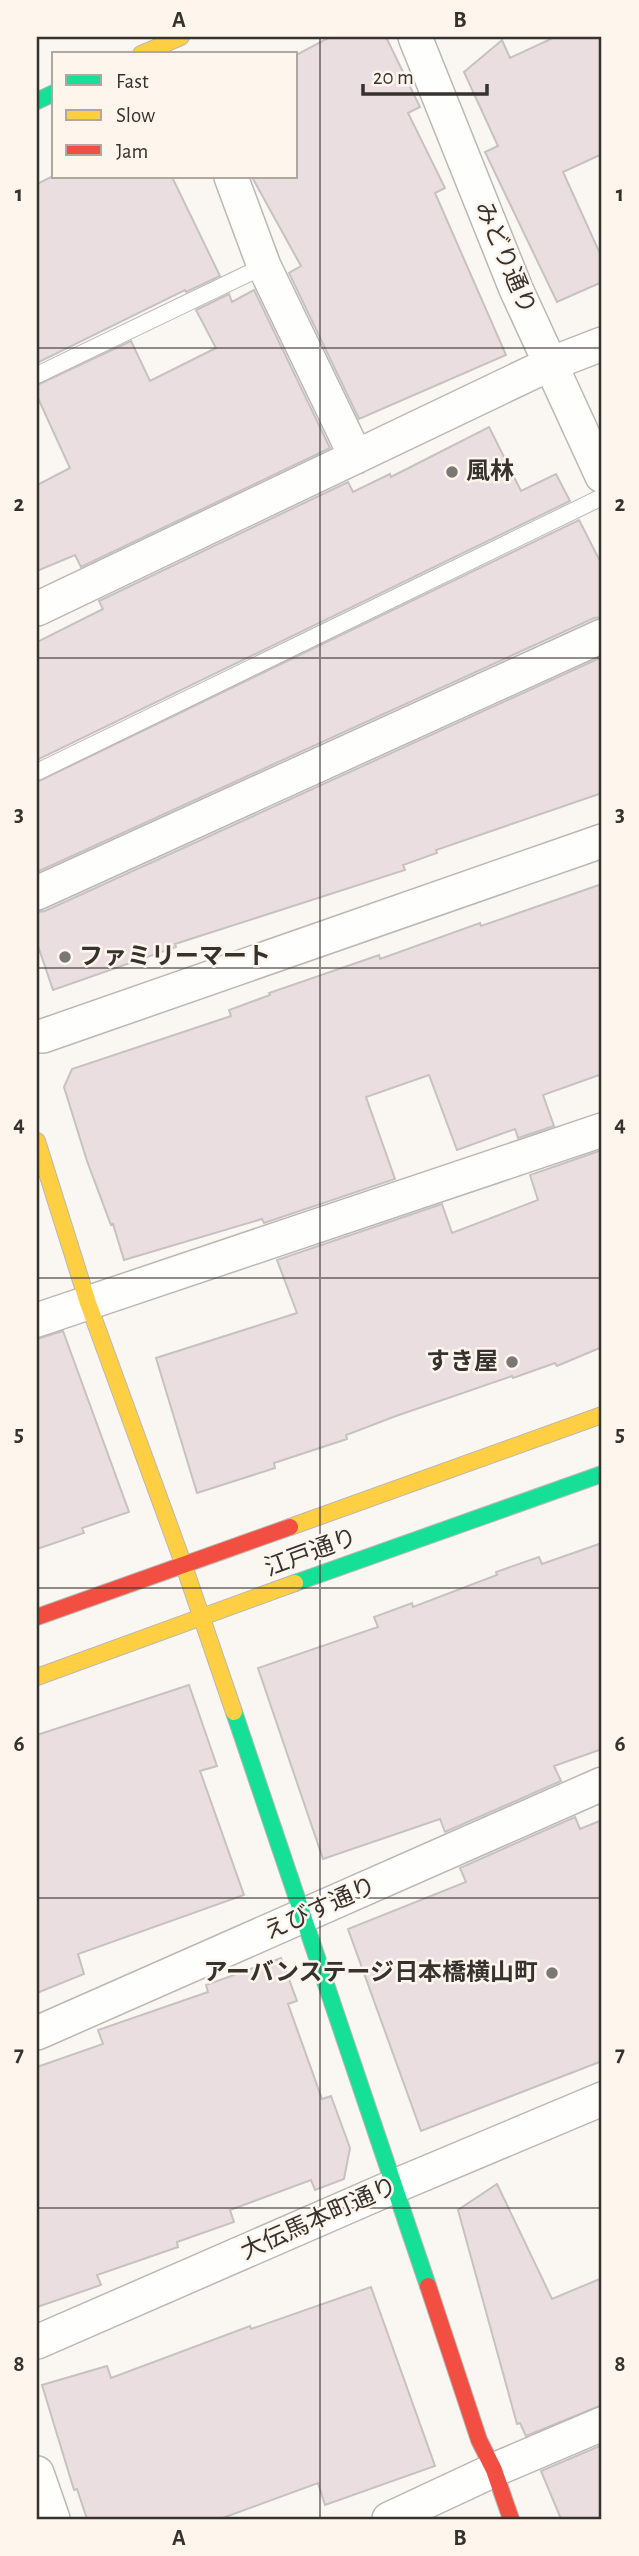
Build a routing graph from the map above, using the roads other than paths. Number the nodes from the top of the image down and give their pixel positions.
1 (415, 37) edge
2 (180, 41) edge
3 (147, 52) edge
4 (231, 178) edge
5 (264, 266) junction
6 (602, 344) edge
7 (550, 364) junction
8 (37, 375) edge
9 (356, 457) junction
10 (602, 477) edge
11 (602, 497) edge
12 (37, 609) edge
13 (602, 636) edge
14 (37, 772) edge
15 (602, 841) edge
16 (37, 893) edge
17 (37, 1035) edge
18 (602, 1130) edge
19 (37, 1141) edge
20 (88, 1303) junction
21 (37, 1320) edge
22 (602, 1415) edge
23 (602, 1474) edge
24 (183, 1563) junction
25 (37, 1617) edge
26 (200, 1617) junction
27 (37, 1677) edge
28 (602, 1784) edge
29 (302, 1917) junction
30 (37, 2033) edge
31 (602, 2099) edge
32 (395, 2186) junction
33 (37, 2342) edge
34 (602, 2424) edge
35 (494, 2470) junction
36 (37, 2473) edge
37 (53, 2519) edge
38 (389, 2519) edge
39 (511, 2519) edge

1 - 7 street, みどり通り
2 - 3 main road
4 - 5 street
5 - 8 lane
5 - 9 street
6 - 7 street
7 - 9 street
7 - 10 street, みどり通り
9 - 12 street
11 - 14 lane
13 - 16 street
15 - 17 street
18 - 20 street
19 - 20 main road
20 - 21 street
20 - 24 main road
22 - 24 main road, 江戸通り
23 - 26 main road, 江戸通り
24 - 25 main road, 江戸通り
24 - 26 main road
26 - 27 main road, 江戸通り
26 - 29 main road
28 - 29 street, えびす通り
29 - 30 street, えびす通り
29 - 32 main road
31 - 32 street, 大伝馬本町通り
32 - 33 street, 大伝馬本町通り
32 - 35 main road
34 - 35 street
35 - 38 street
35 - 39 main road
36 - 37 street

